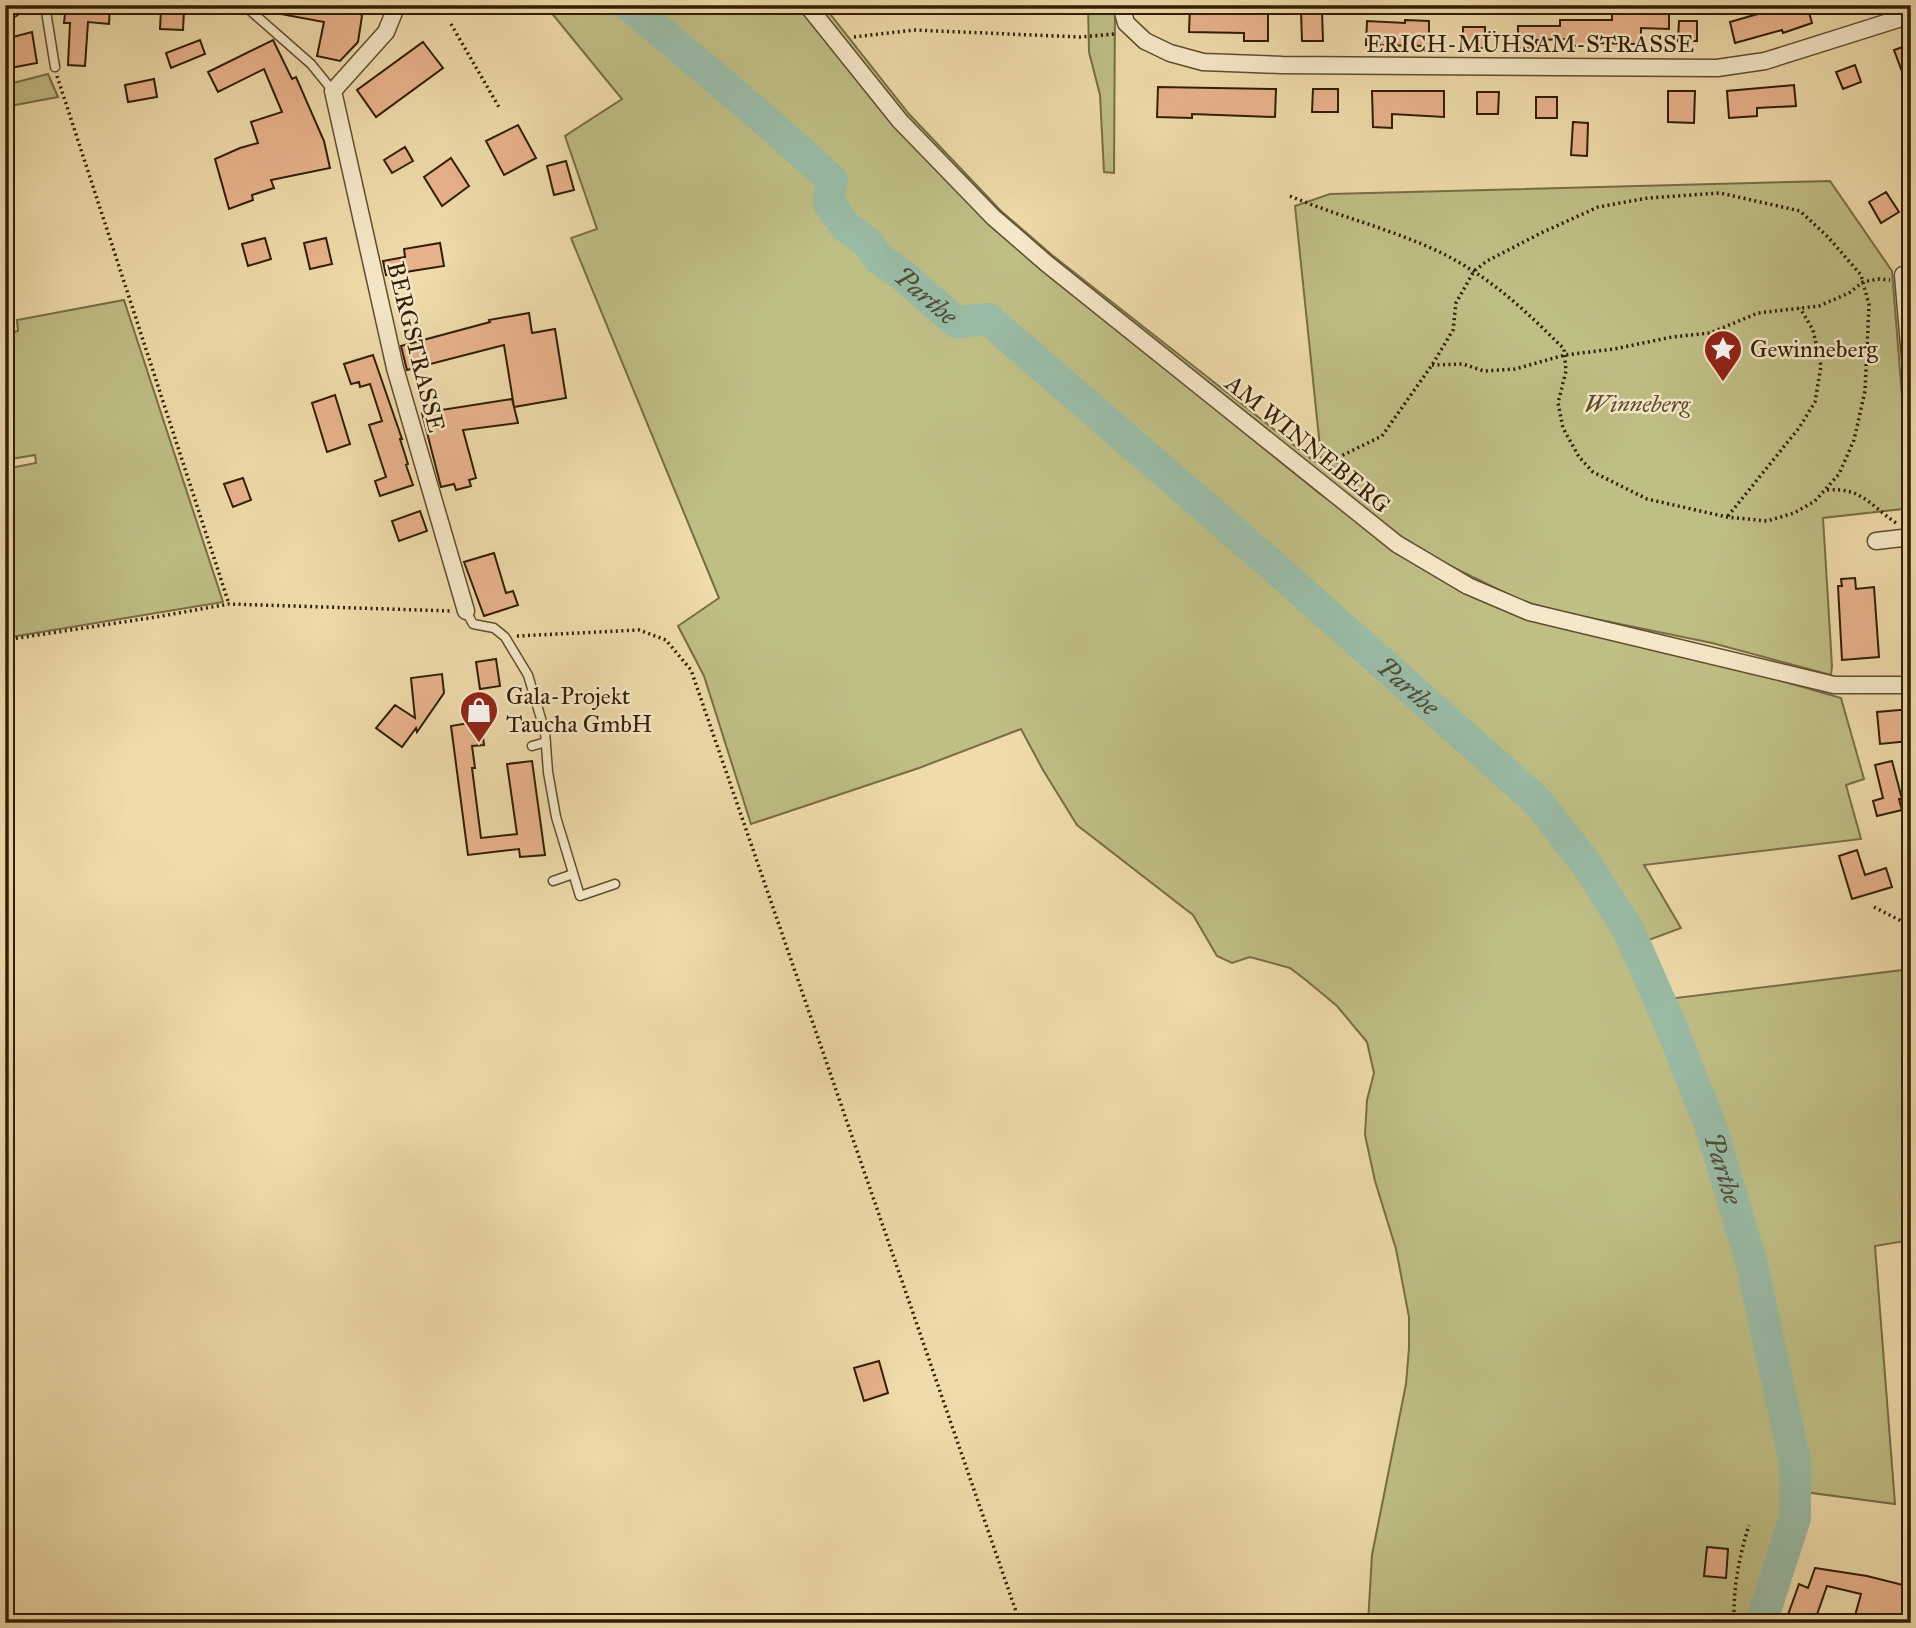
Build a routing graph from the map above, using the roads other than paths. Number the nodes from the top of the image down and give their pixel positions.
1 (11, 5) edge
2 (45, 5) edge
3 (244, 5) edge
4 (397, 5) edge
5 (807, 5) edge
6 (1121, 5) edge
7 (5, 8) edge
8 (1911, 15) edge
9 (55, 68) road end
10 (333, 91) junction
11 (1907, 278) edge
12 (1911, 369) edge
13 (1911, 537) edge
14 (1876, 541) dead end
15 (466, 611) joint
16 (1911, 685) edge
17 (546, 742) junction
18 (532, 746) dead end
19 (573, 874) junction
20 (553, 881) dead end
21 (615, 884) dead end

1 - 7 street
2 - 9 lane
3 - 10 lane, BERGSTRASSE
4 - 10 street
5 - 16 street, AM WINNEBERG
6 - 8 street, ERICH-MÜHSAM-STRASSE
10 - 15 street, BERGSTRASSE
11 - 12 street
13 - 14 street
15 - 17 lane
17 - 18 lane
17 - 19 lane
19 - 20 lane
19 - 21 lane

